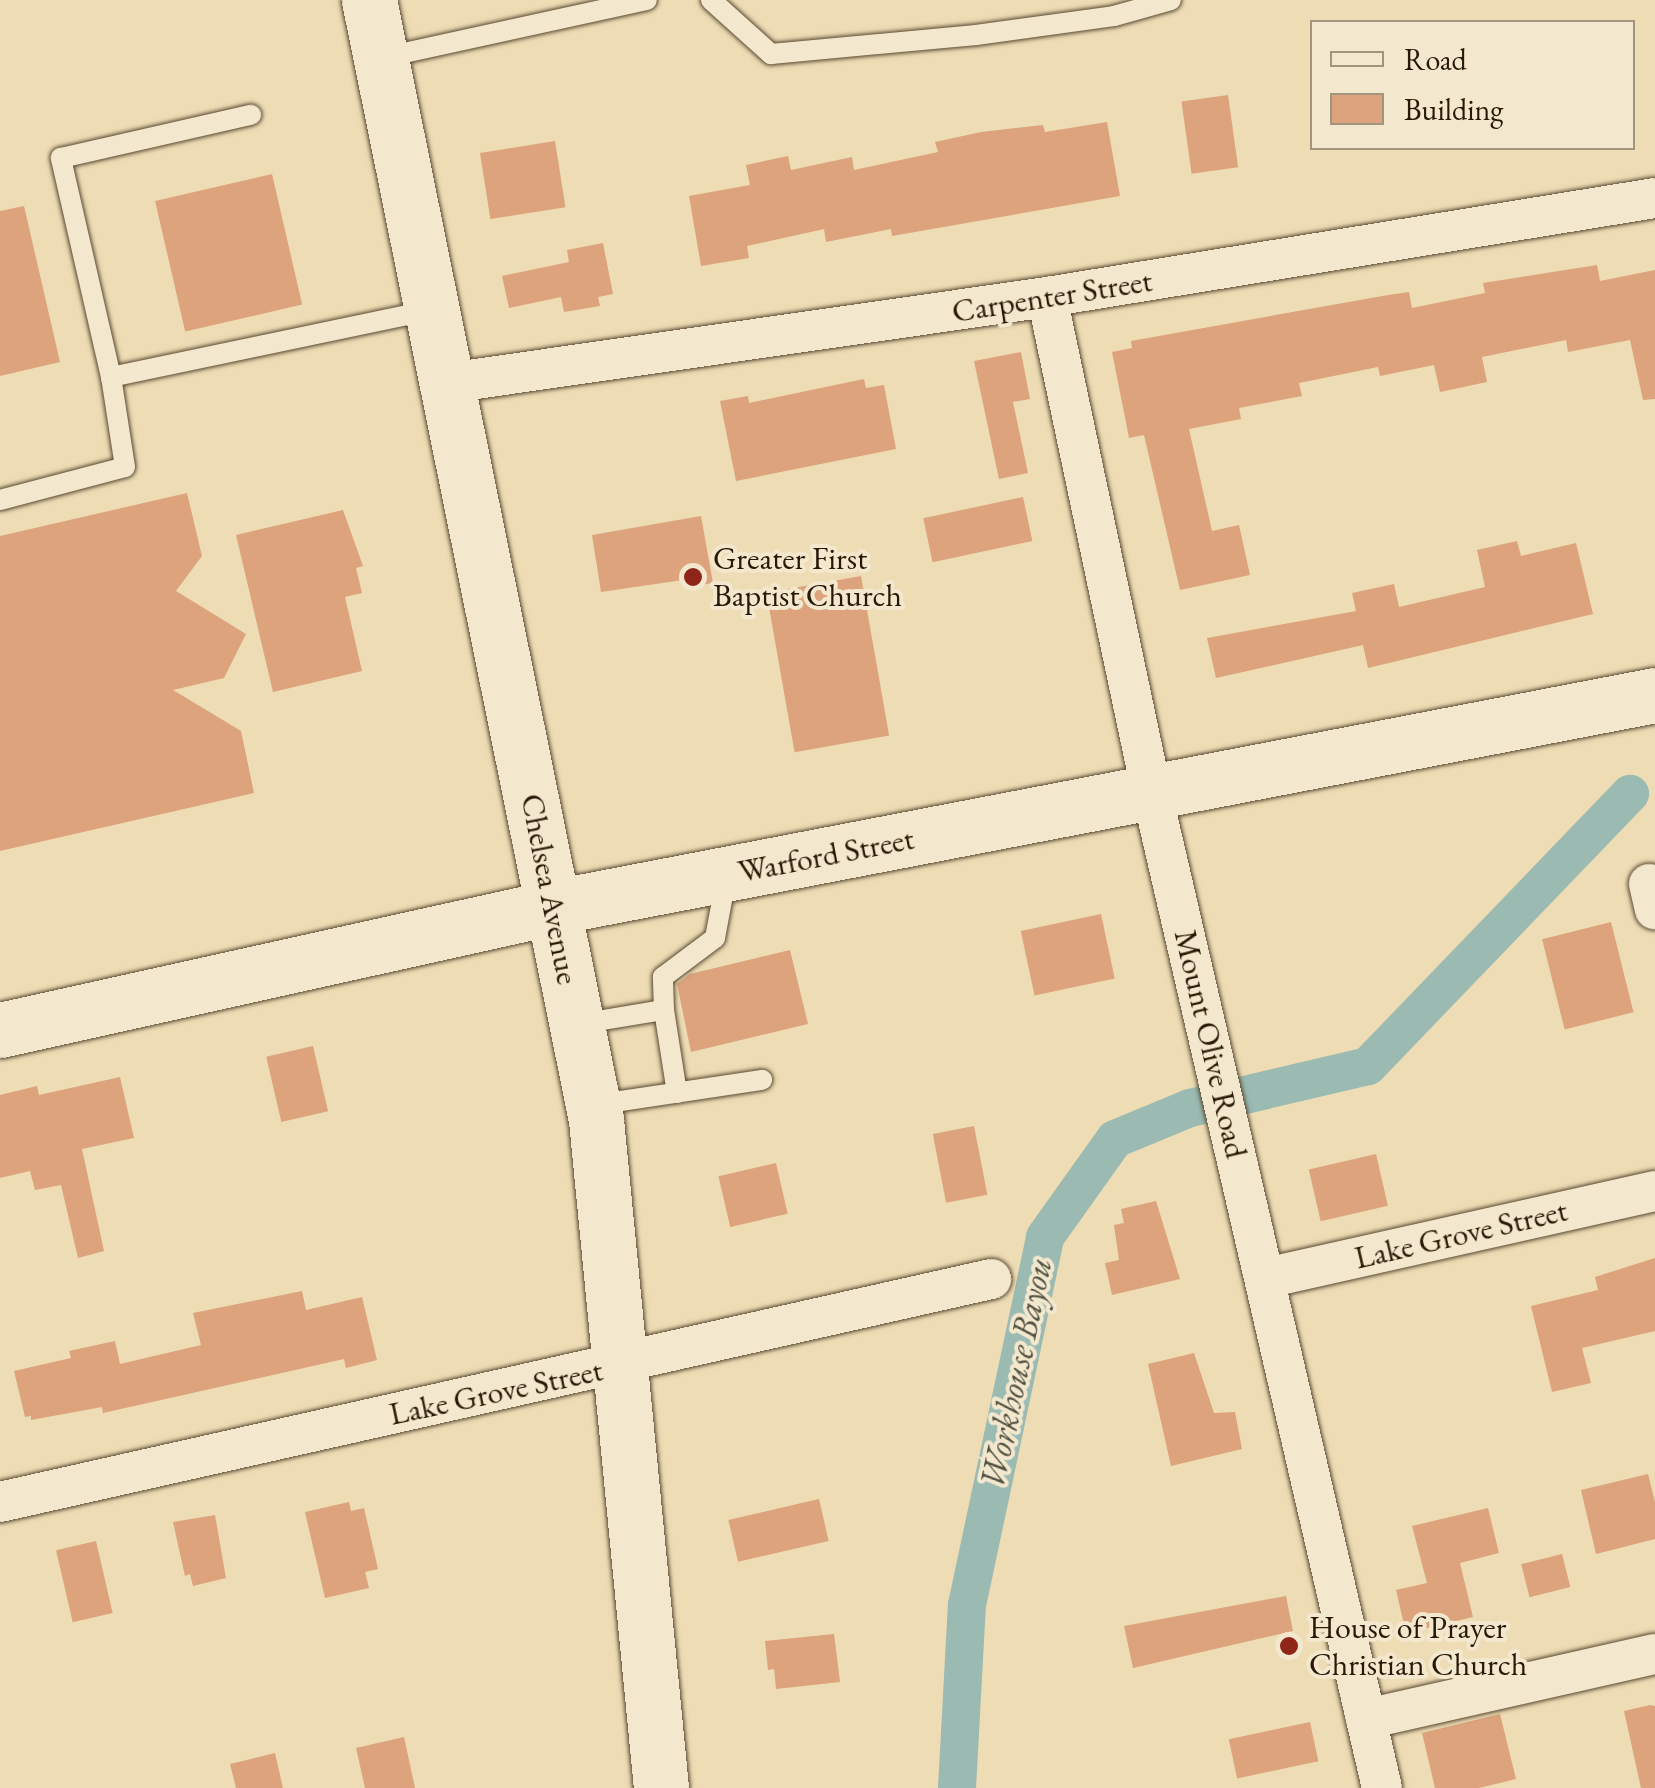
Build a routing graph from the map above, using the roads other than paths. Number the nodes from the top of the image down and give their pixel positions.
1 (369, 0) edge
2 (647, 0) edge
3 (711, 0) edge
4 (1170, 0) edge
5 (381, 58) junction
6 (251, 115) dead end
7 (1655, 198) edge
8 (1047, 298) junction
9 (433, 310) junction
10 (111, 377) junction
11 (448, 384) junction
12 (0, 500) edge
13 (1655, 696) edge
14 (1152, 794) junction
15 (726, 874) junction
16 (554, 906) junction
17 (664, 1010) junction
18 (577, 1024) junction
19 (0, 1030) edge
20 (762, 1080) dead end
21 (677, 1092) junction
22 (592, 1105) junction
23 (1655, 1191) edge
24 (1266, 1278) junction
25 (991, 1280) dead end
26 (618, 1365) junction
27 (0, 1502) edge
28 (1655, 1654) edge
29 (1366, 1720) junction
30 (662, 1788) edge
31 (1382, 1788) edge

1 - 5 main road, Chelsea Avenue
2 - 5 lane
3 - 4 lane
5 - 9 main road, Chelsea Avenue
6 - 10 lane
7 - 8 street, Carpenter Street
8 - 11 street, Carpenter Street
8 - 14 street, Mount Olive Road
9 - 10 lane
9 - 11 main road, Chelsea Avenue
10 - 12 lane
11 - 16 main road, Chelsea Avenue
13 - 14 main road, Warford Street
14 - 15 main road, Warford Street
14 - 24 street, Mount Olive Road
15 - 16 main road, Warford Street
15 - 17 lane
16 - 18 main road, Chelsea Avenue
16 - 19 main road, Warford Street
17 - 18 lane
17 - 21 lane
18 - 22 main road, Chelsea Avenue
20 - 21 lane
21 - 22 lane
22 - 26 main road, Chelsea Avenue
23 - 24 street, Lake Grove Street
24 - 29 street, Mount Olive Road
25 - 26 street, Lake Grove Street
26 - 27 street, Lake Grove Street
26 - 30 main road, Chelsea Avenue
28 - 29 street
29 - 31 street, Mount Olive Road

